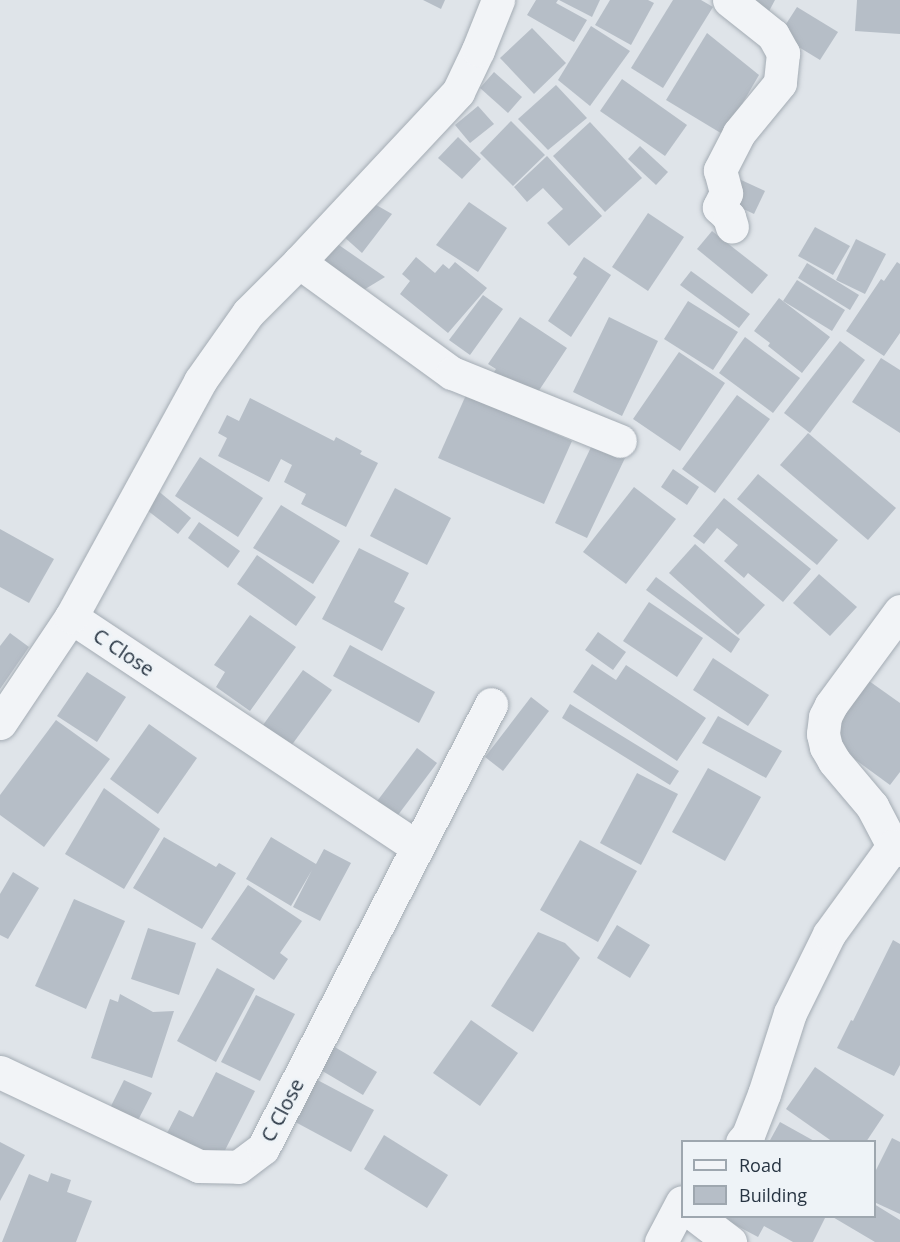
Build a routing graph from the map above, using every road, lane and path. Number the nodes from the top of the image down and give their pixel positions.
1 (498, 0) edge
2 (729, 0) edge
3 (732, 227) dead end
4 (299, 262) junction
5 (620, 441) dead end
6 (900, 611) edge
7 (71, 617) junction
8 (491, 704) dead end
9 (0, 723) edge
10 (417, 847) junction
11 (897, 848) edge
12 (0, 1072) edge
13 (744, 1140) edge
14 (681, 1213) edge
15 (699, 1218) edge
16 (661, 1242) edge
17 (730, 1242) edge

1 - 4 street
2 - 3 street
4 - 5 street
4 - 7 street
6 - 11 street
7 - 9 street
7 - 10 street, C Close
8 - 10 street, C Close
10 - 12 street, C Close
11 - 13 street
14 - 16 street
15 - 17 street

